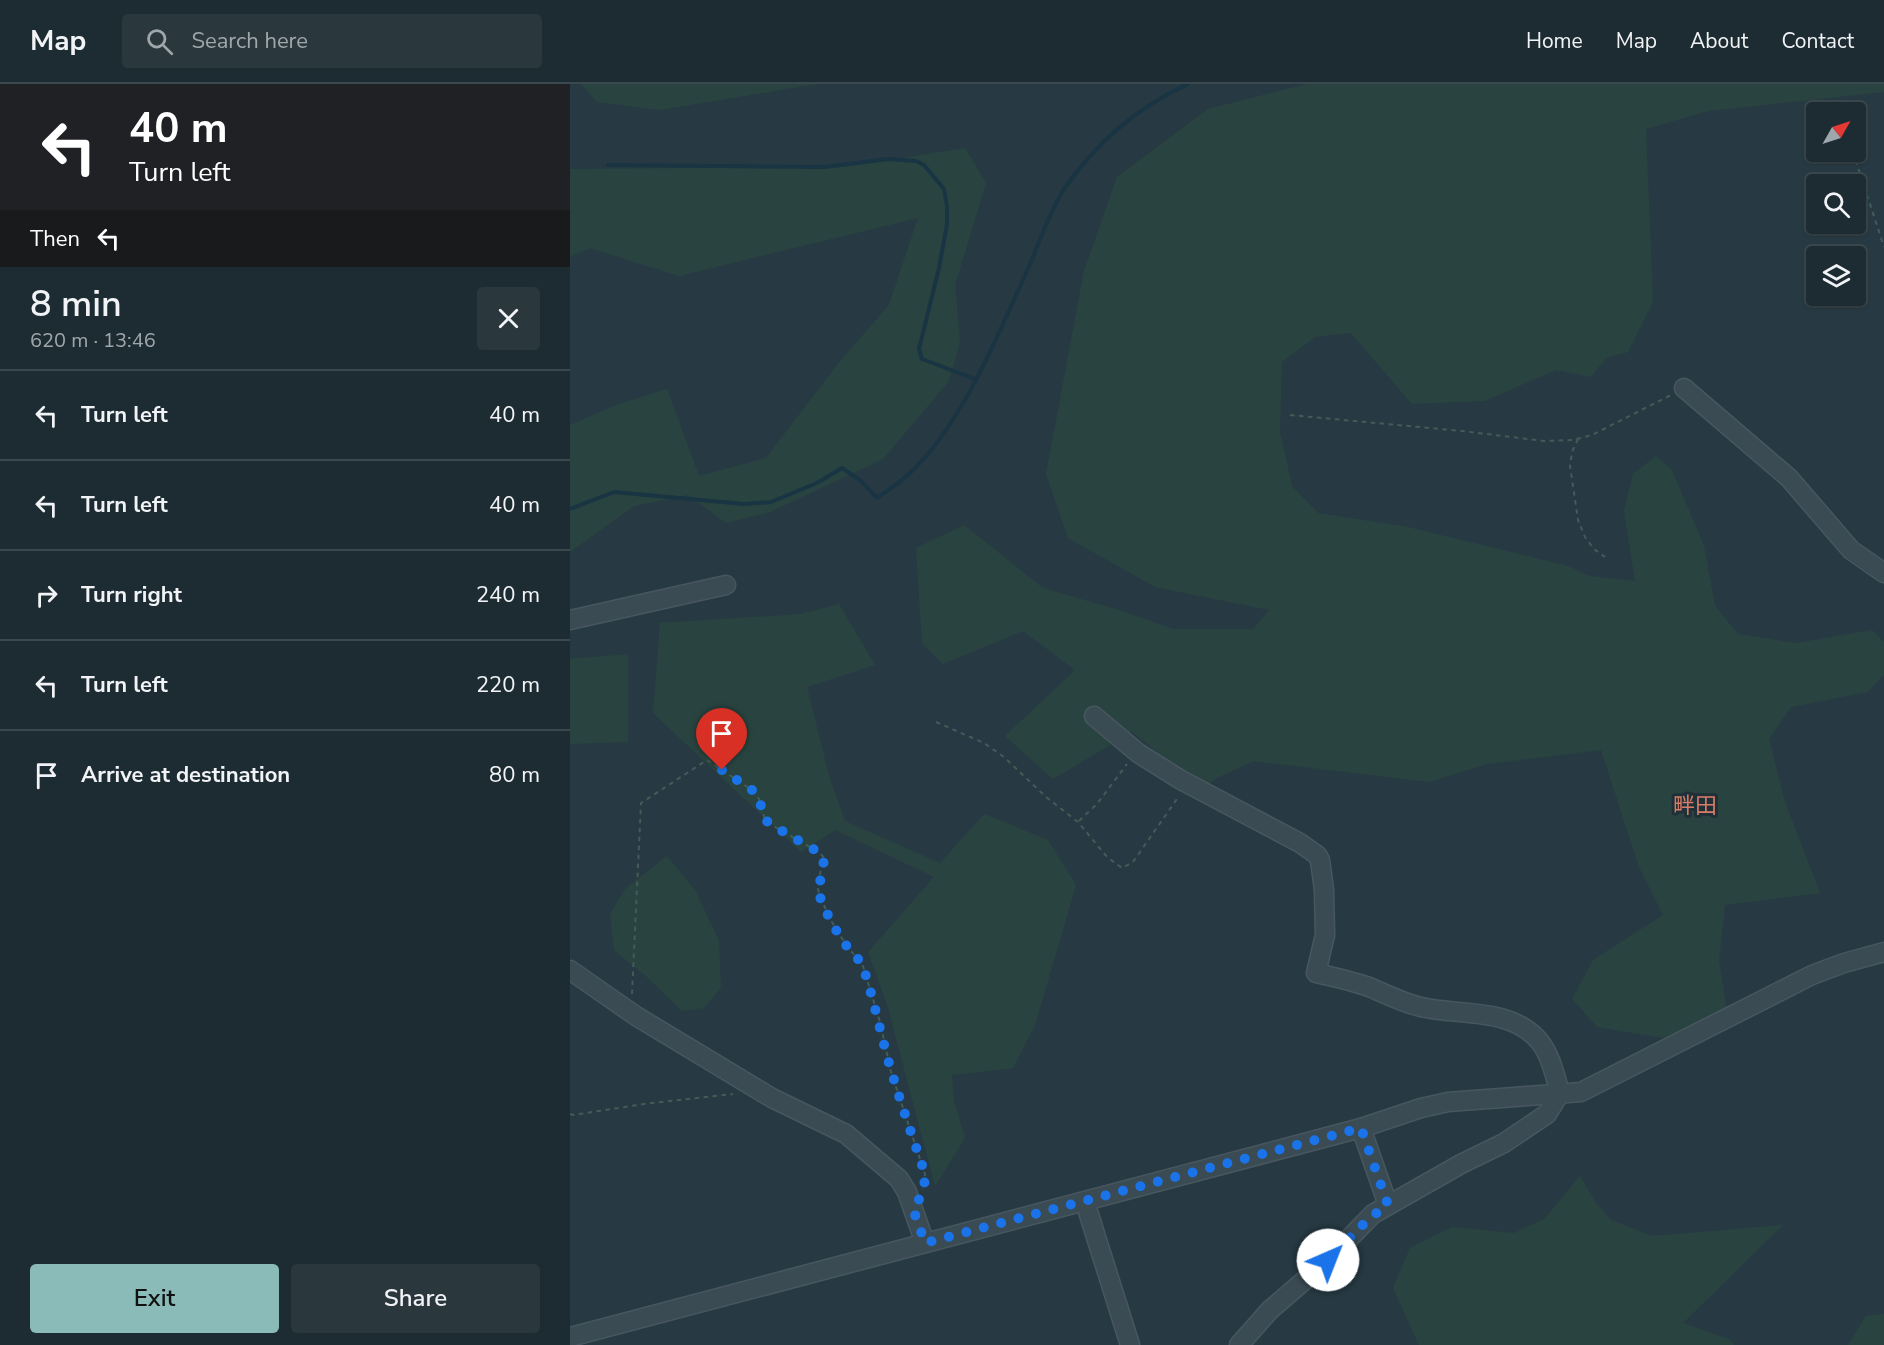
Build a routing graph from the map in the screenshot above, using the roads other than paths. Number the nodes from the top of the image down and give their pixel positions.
1 (1684, 388) road end
2 (1884, 573) edge
3 (726, 585) dead end
4 (570, 620) edge
5 (1094, 716) dead end
6 (1884, 952) edge
7 (570, 970) edge
8 (1560, 1093) junction
9 (1361, 1128) junction
10 (1085, 1202) junction
11 (1388, 1205) junction
12 (925, 1243) junction
13 (570, 1337) edge
14 (1130, 1345) edge
15 (1239, 1345) edge

1 - 2 street
3 - 4 street
5 - 8 street
6 - 8 street
7 - 12 street
8 - 9 street
8 - 11 street
9 - 10 street
9 - 11 street
10 - 12 street
10 - 14 street
11 - 15 street
12 - 13 street

